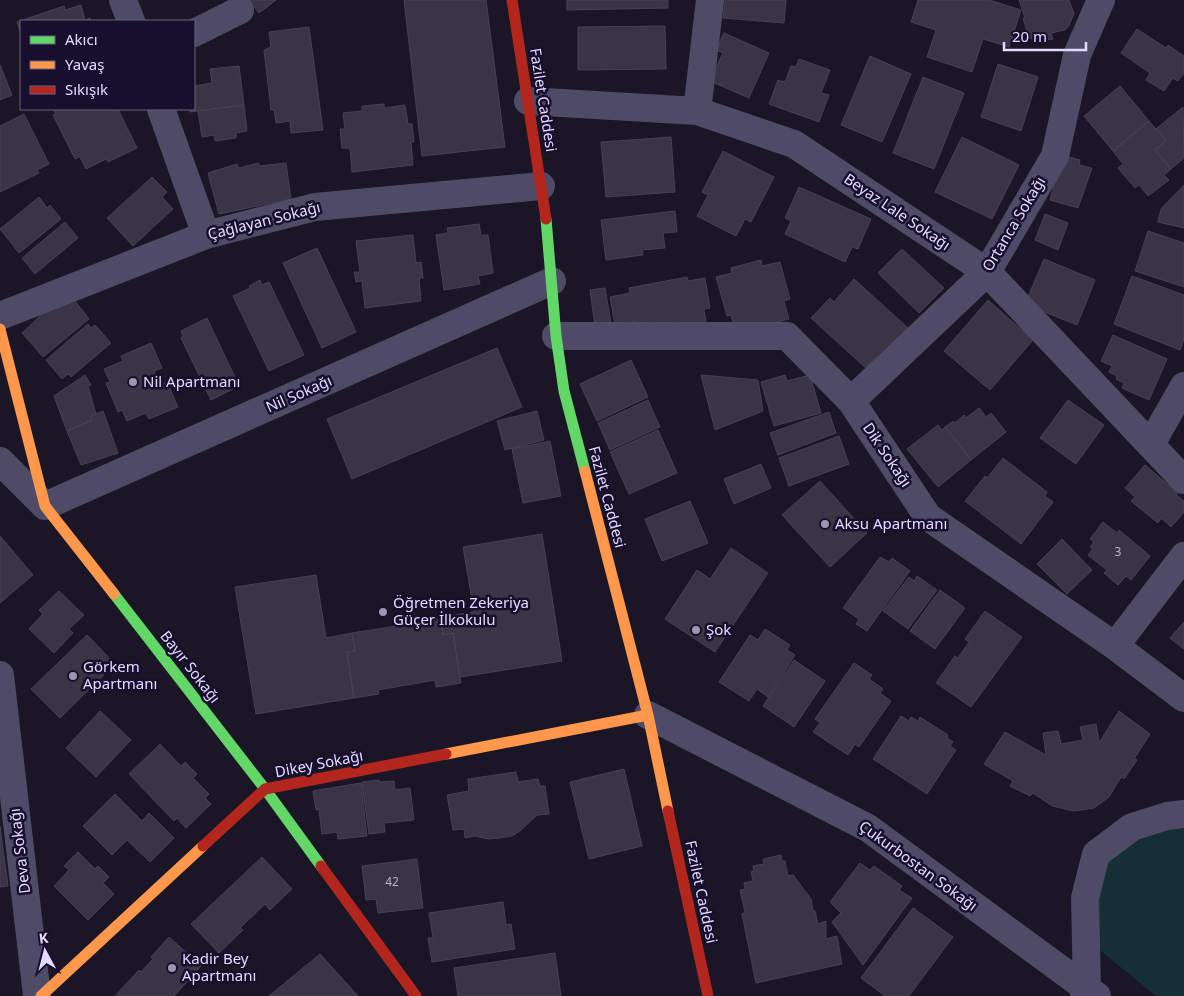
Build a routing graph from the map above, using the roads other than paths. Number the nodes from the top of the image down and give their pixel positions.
1 (123, 0) edge
2 (512, 0) edge
3 (710, 0) edge
4 (1101, 0) edge
5 (240, 10) dead end
6 (131, 20) edge
7 (195, 32) edge
8 (528, 101) junction
9 (161, 110) edge
10 (697, 112) junction
11 (541, 186) junction
12 (206, 235) junction
13 (987, 272) junction
14 (552, 281) junction
15 (0, 316) edge
16 (0, 329) edge
17 (556, 336) junction
18 (1184, 386) edge
19 (851, 401) junction
20 (1151, 444) junction
21 (0, 461) edge
22 (1184, 480) edge
23 (45, 506) junction
24 (1184, 556) edge
25 (1115, 646) junction
26 (0, 675) edge
27 (1184, 698) edge
28 (648, 714) junction
29 (265, 789) junction
30 (1184, 814) edge
31 (1089, 994) edge
32 (37, 996) edge
33 (42, 996) edge
34 (416, 996) edge
35 (708, 996) edge

1 - 6 street
2 - 8 street, Fazilet Caddesi
3 - 10 street
4 - 13 street, Ortanca Sokağı
5 - 7 street
8 - 10 street, Beyaz Lale Sokağı
8 - 11 street, Fazilet Caddesi
9 - 12 street
10 - 13 street, Beyaz Lale Sokağı
11 - 12 street, Çağlayan Sokağı
11 - 14 street, Fazilet Caddesi
12 - 15 street, Çağlayan Sokağı
13 - 19 street, Ortanca Sokağı
13 - 20 street, Beyaz Lale Sokağı
14 - 17 street, Fazilet Caddesi
14 - 23 street, Nil Sokağı
16 - 23 street, Bayır Sokağı
17 - 19 street, Dik Sokağı
17 - 28 street, Fazilet Caddesi
18 - 20 street
19 - 25 street, Dik Sokağı
20 - 22 street, Beyaz Lale Sokağı
21 - 23 street
23 - 29 street, Bayır Sokağı
24 - 25 street
25 - 27 street, Dik Sokağı
26 - 32 street, Deva Sokağı
28 - 29 street, Dikey Sokağı
28 - 31 street, Çukurbostan Sokağı
28 - 35 street, Fazilet Caddesi
29 - 33 street, Dikey Sokağı
29 - 34 street, Bayır Sokağı
30 - 31 street

